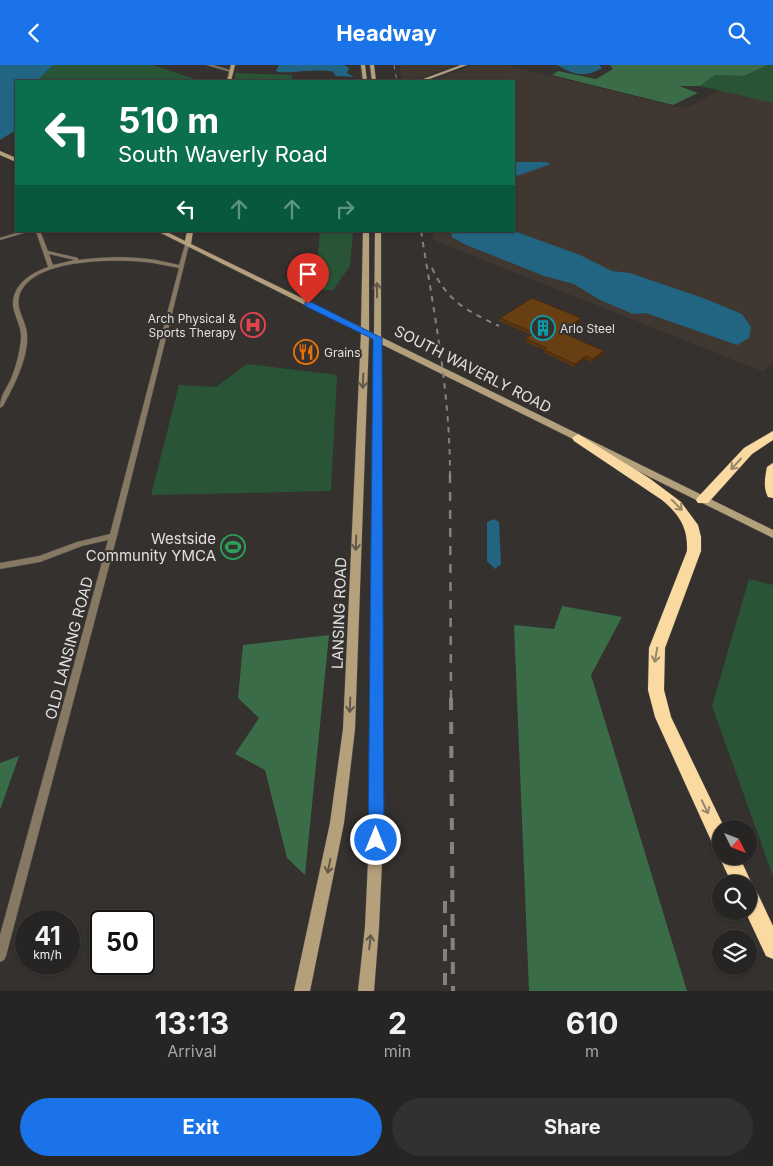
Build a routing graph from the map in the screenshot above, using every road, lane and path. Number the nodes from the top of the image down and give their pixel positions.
1 (209, 65) edge
2 (233, 65) edge
3 (363, 65) edge
4 (372, 65) edge
5 (453, 65) edge
6 (465, 65) edge
7 (460, 67) junction
8 (231, 71) junction
9 (229, 80) edge
10 (365, 80) edge
11 (374, 80) edge
12 (423, 80) edge
13 (0, 153) edge
14 (15, 160) edge
15 (25, 232) edge
16 (38, 232) edge
17 (162, 232) edge
18 (190, 232) edge
19 (366, 232) edge
20 (378, 232) edge
21 (0, 239) edge
22 (187, 245) junction
23 (46, 252) junction
24 (84, 259) junction
25 (51, 267) junction
26 (181, 267) junction
27 (365, 332) junction
28 (377, 338) junction
29 (0, 406) edge
30 (773, 435) edge
31 (578, 439) junction
32 (773, 467) edge
33 (773, 494) edge
34 (703, 500) junction
35 (773, 534) edge
36 (113, 536) junction
37 (0, 566) edge
38 (712, 821) edge
39 (757, 914) edge
40 (773, 949) edge
41 (0, 956) edge
42 (302, 991) edge
43 (366, 991) edge

1 - 8 street
2 - 8 main road
3 - 10 main road
4 - 11 main road
5 - 7 street
6 - 7 main road
7 - 12 main road
8 - 9 main road
13 - 14 main road
15 - 21 street
16 - 23 street
17 - 22 main road, SOUTH WAVERLY ROAD
18 - 22 main road, OLD LANSING ROAD
19 - 27 main road, LANSING ROAD
28 -> 20 main road
22 - 26 street, OLD LANSING ROAD
22 - 27 main road, SOUTH WAVERLY ROAD
23 - 24 street
23 - 25 street
24 - 25 street
24 - 26 street
25 - 29 street
26 - 36 street, OLD LANSING ROAD
27 - 28 main road, SOUTH WAVERLY ROAD
27 -> 42 main road, LANSING ROAD
28 - 31 main road, SOUTH WAVERLY ROAD
43 -> 28 main road
30 -> 34 highway
31 - 34 main road, SOUTH WAVERLY ROAD
31 -> 38 highway
32 - 33 highway
34 - 35 main road, SOUTH WAVERLY ROAD
36 - 37 street
36 - 41 street, OLD LANSING ROAD
39 - 40 highway

